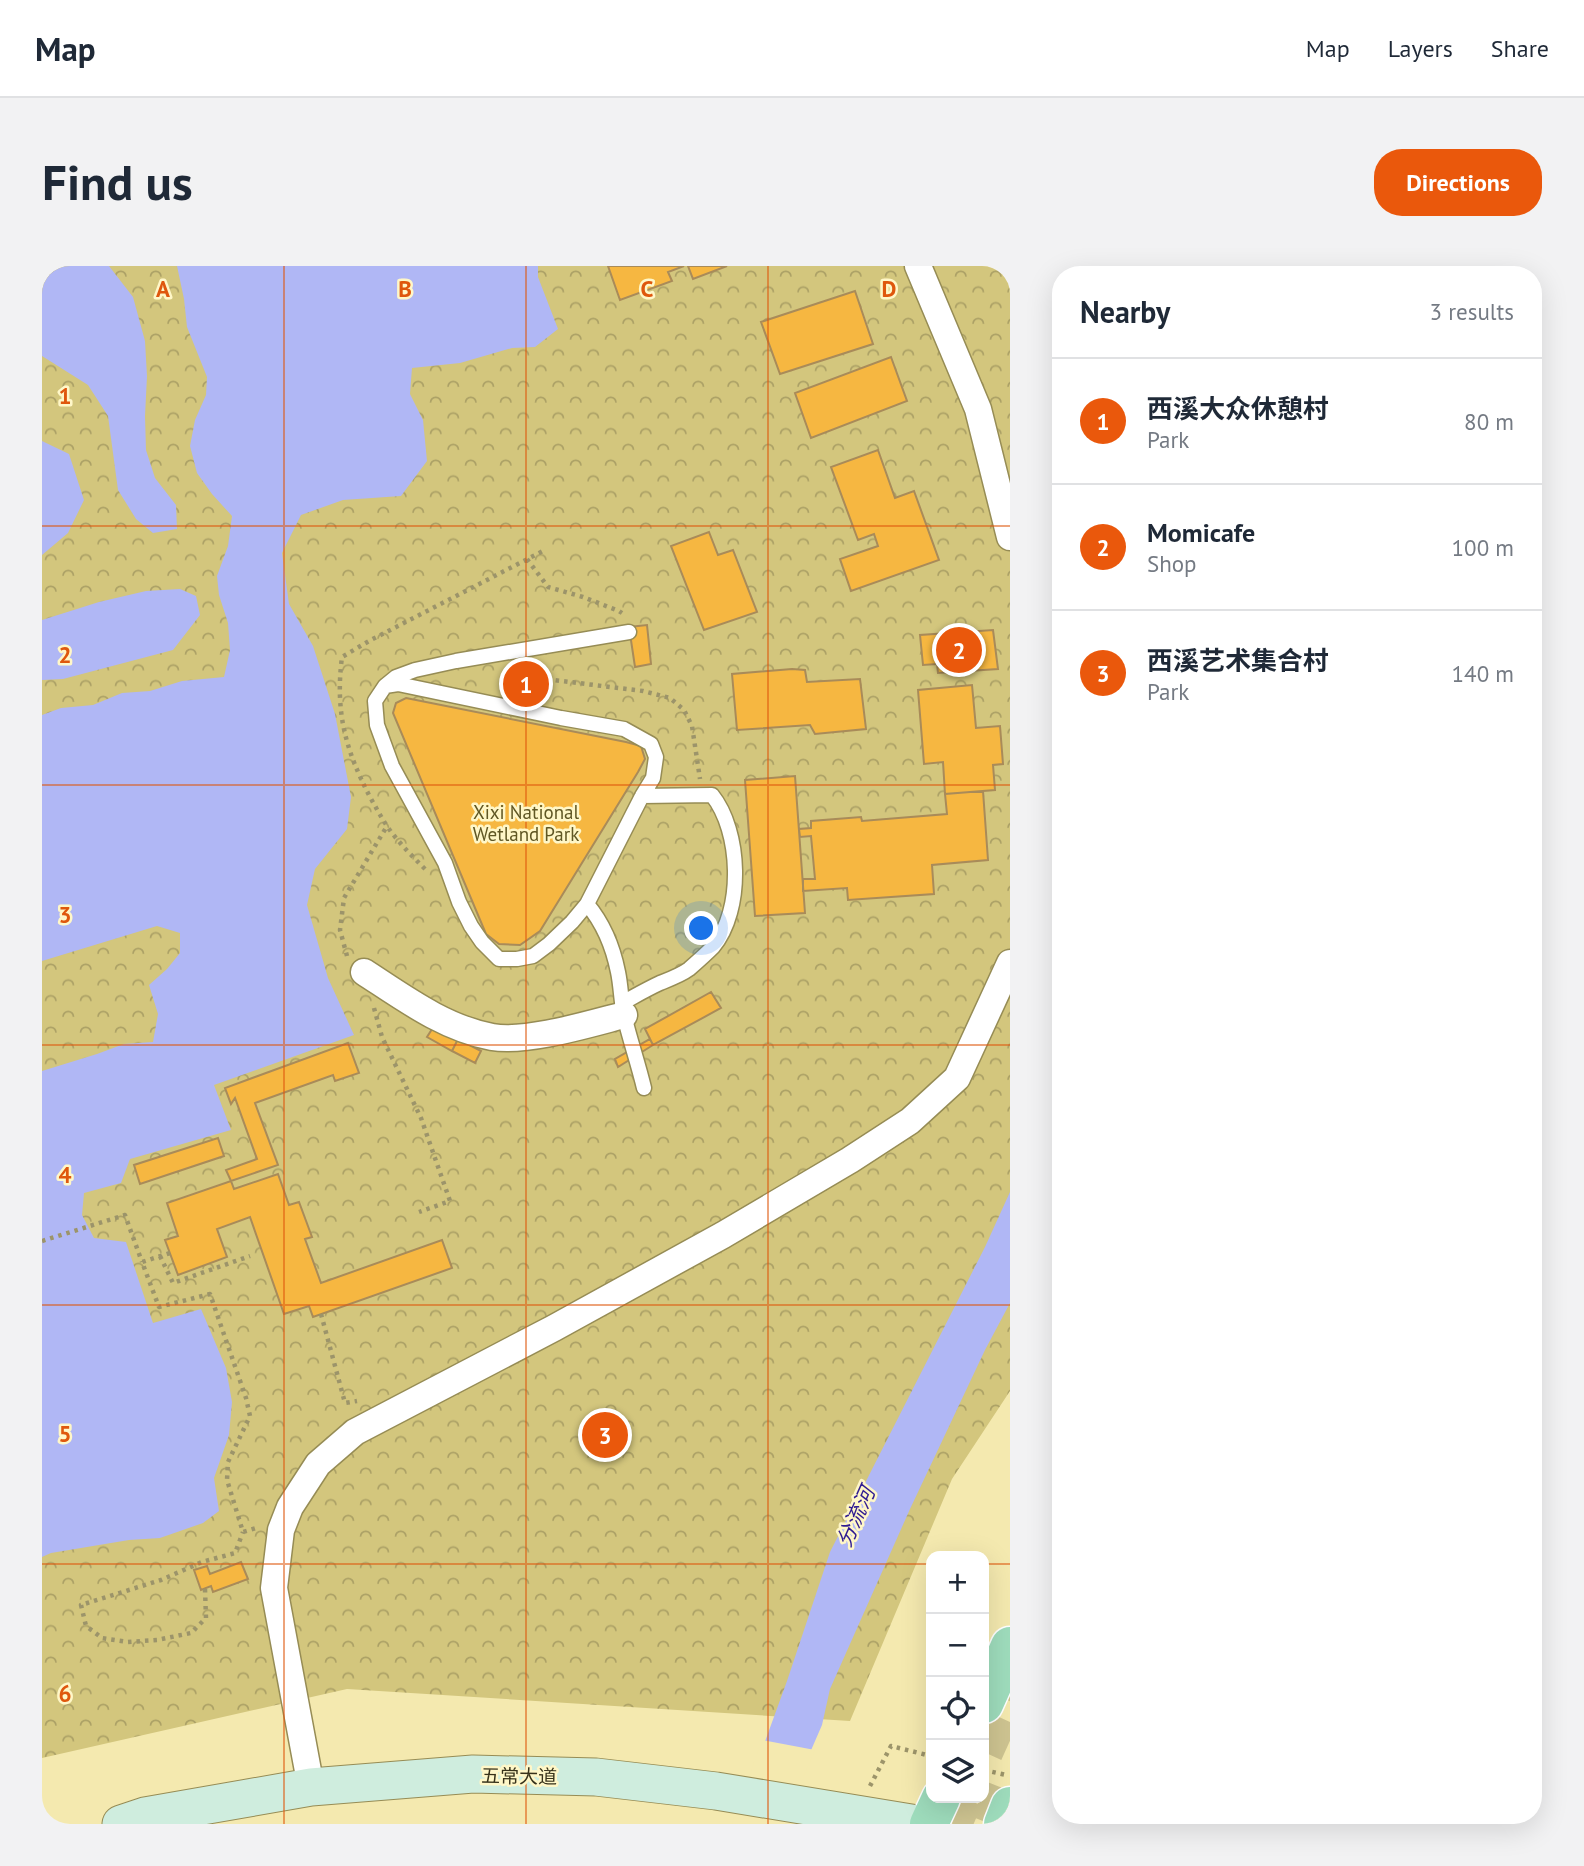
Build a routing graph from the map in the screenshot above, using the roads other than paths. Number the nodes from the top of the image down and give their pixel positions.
1 (920, 267) edge
2 (1010, 537) edge
3 (628, 625) road end
4 (385, 686) junction
5 (642, 796) junction
6 (587, 904) junction
7 (1010, 963) edge
8 (364, 972) road end
9 (623, 1009) junction
10 (644, 1088) dead end
11 (1010, 1646) edge
12 (989, 1693) edge
13 (311, 1787) junction
14 (939, 1803) edge
15 (1010, 1806) edge
16 (121, 1824) edge
17 (917, 1824) edge
18 (929, 1824) edge
19 (1003, 1824) edge

1 - 2 street
3 - 4 lane
4 - 5 lane
4 - 6 lane
5 - 6 lane
5 - 9 lane
6 - 9 lane
7 - 13 street
8 - 9 street
9 - 10 lane
11 - 12 main road
13 - 16 main road, 五常大道
13 - 17 main road, 五常大道
14 - 18 main road
15 - 19 main road

